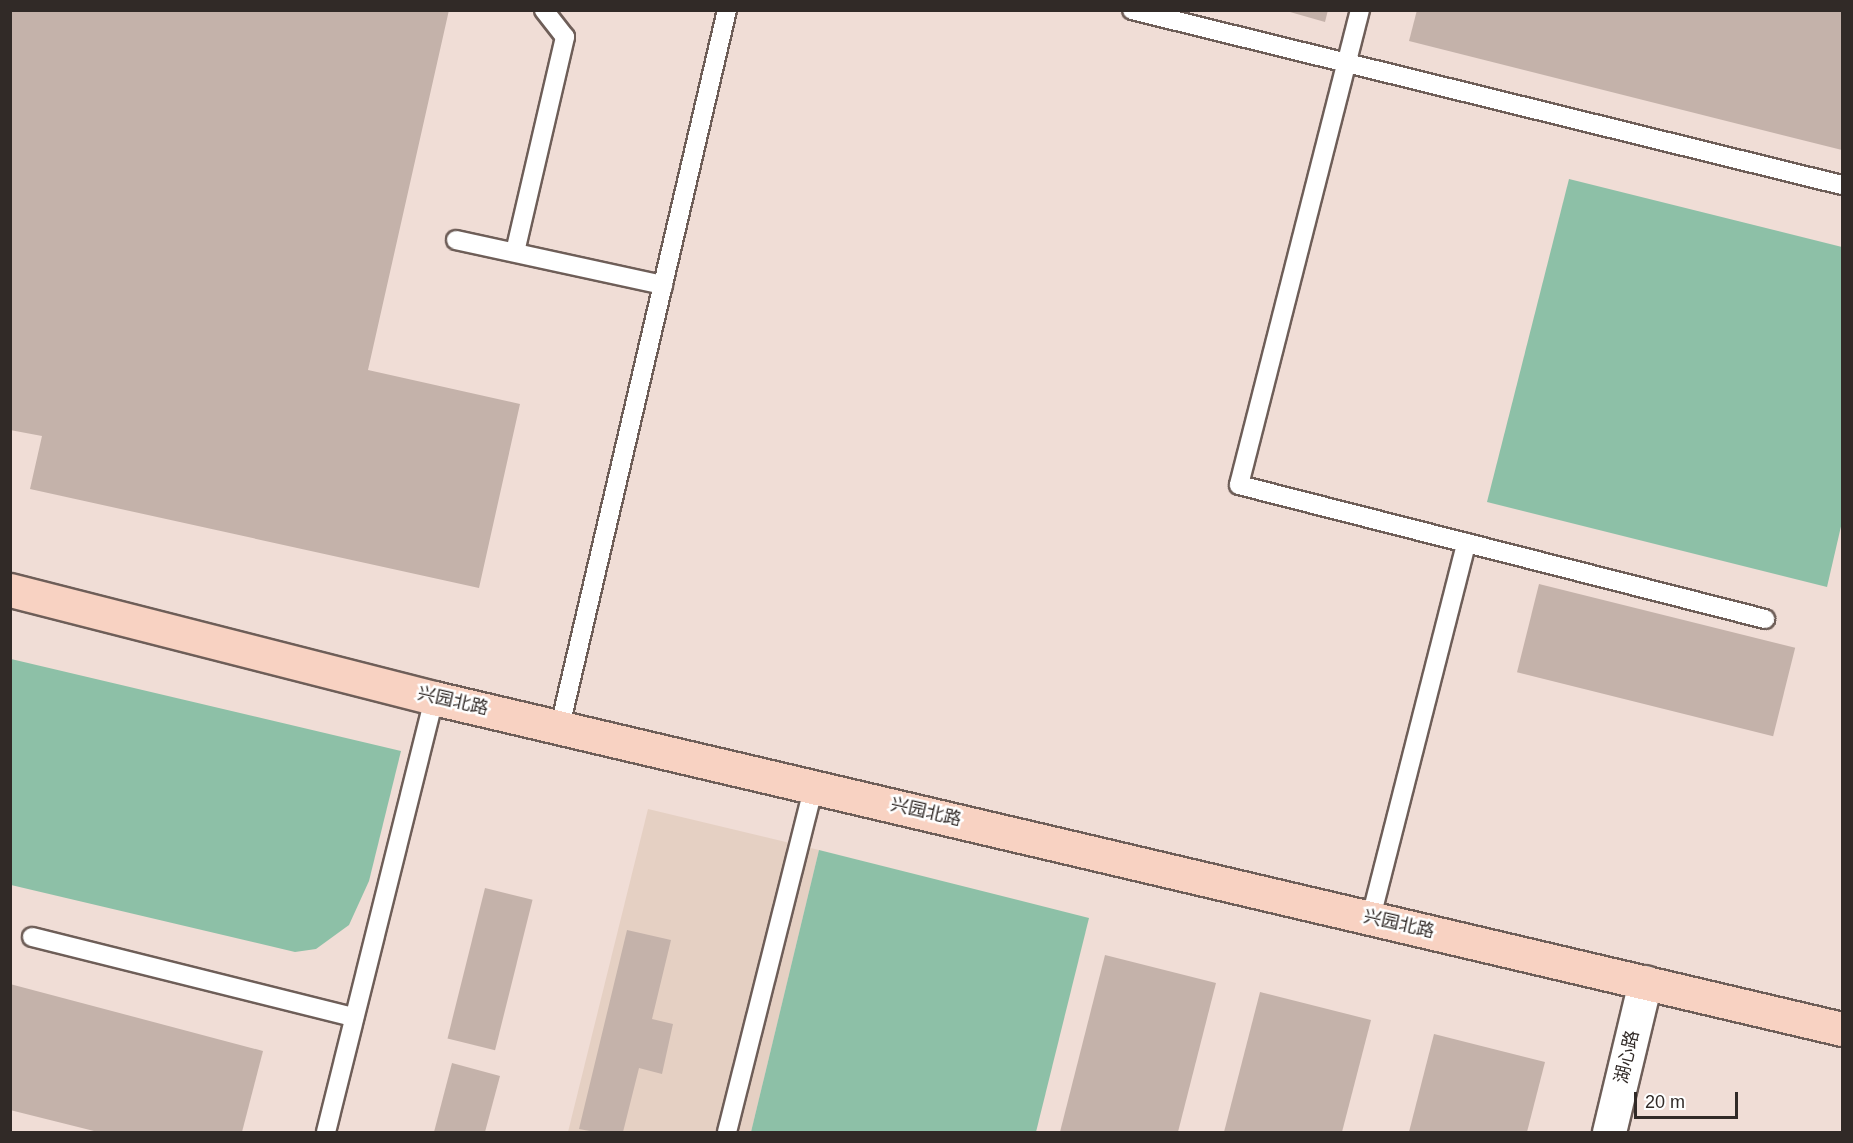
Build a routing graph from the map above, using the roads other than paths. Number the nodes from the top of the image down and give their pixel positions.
1 (727, 10) edge
2 (1132, 10) edge
3 (1360, 10) edge
4 (547, 11) edge
5 (1347, 63) junction
6 (1842, 185) edge
7 (456, 240) dead end
8 (515, 252) junction
9 (663, 285) junction
10 (1466, 543) junction
11 (10, 590) edge
12 (1765, 619) dead end
13 (434, 698) junction
14 (560, 726) junction
15 (814, 786) junction
16 (1371, 917) junction
17 (32, 937) dead end
18 (1645, 982) junction
19 (354, 1017) junction
20 (1842, 1029) edge
21 (326, 1132) edge
22 (728, 1132) edge
23 (1609, 1132) edge

1 - 9 lane
2 - 5 lane
3 - 5 lane
4 - 8 lane
5 - 6 lane
5 - 10 lane
7 - 8 lane
8 - 9 lane
9 - 14 lane
10 - 12 lane
10 - 16 lane
11 - 13 main road, 兴园北路
13 - 14 main road, 兴园北路
13 - 19 lane
14 - 15 main road, 兴园北路
15 - 16 main road, 兴园北路
15 - 22 lane
16 - 18 main road, 兴园北路
17 - 19 lane
18 - 20 main road, 兴园北路
18 - 23 street, 湖心路
19 - 21 lane

